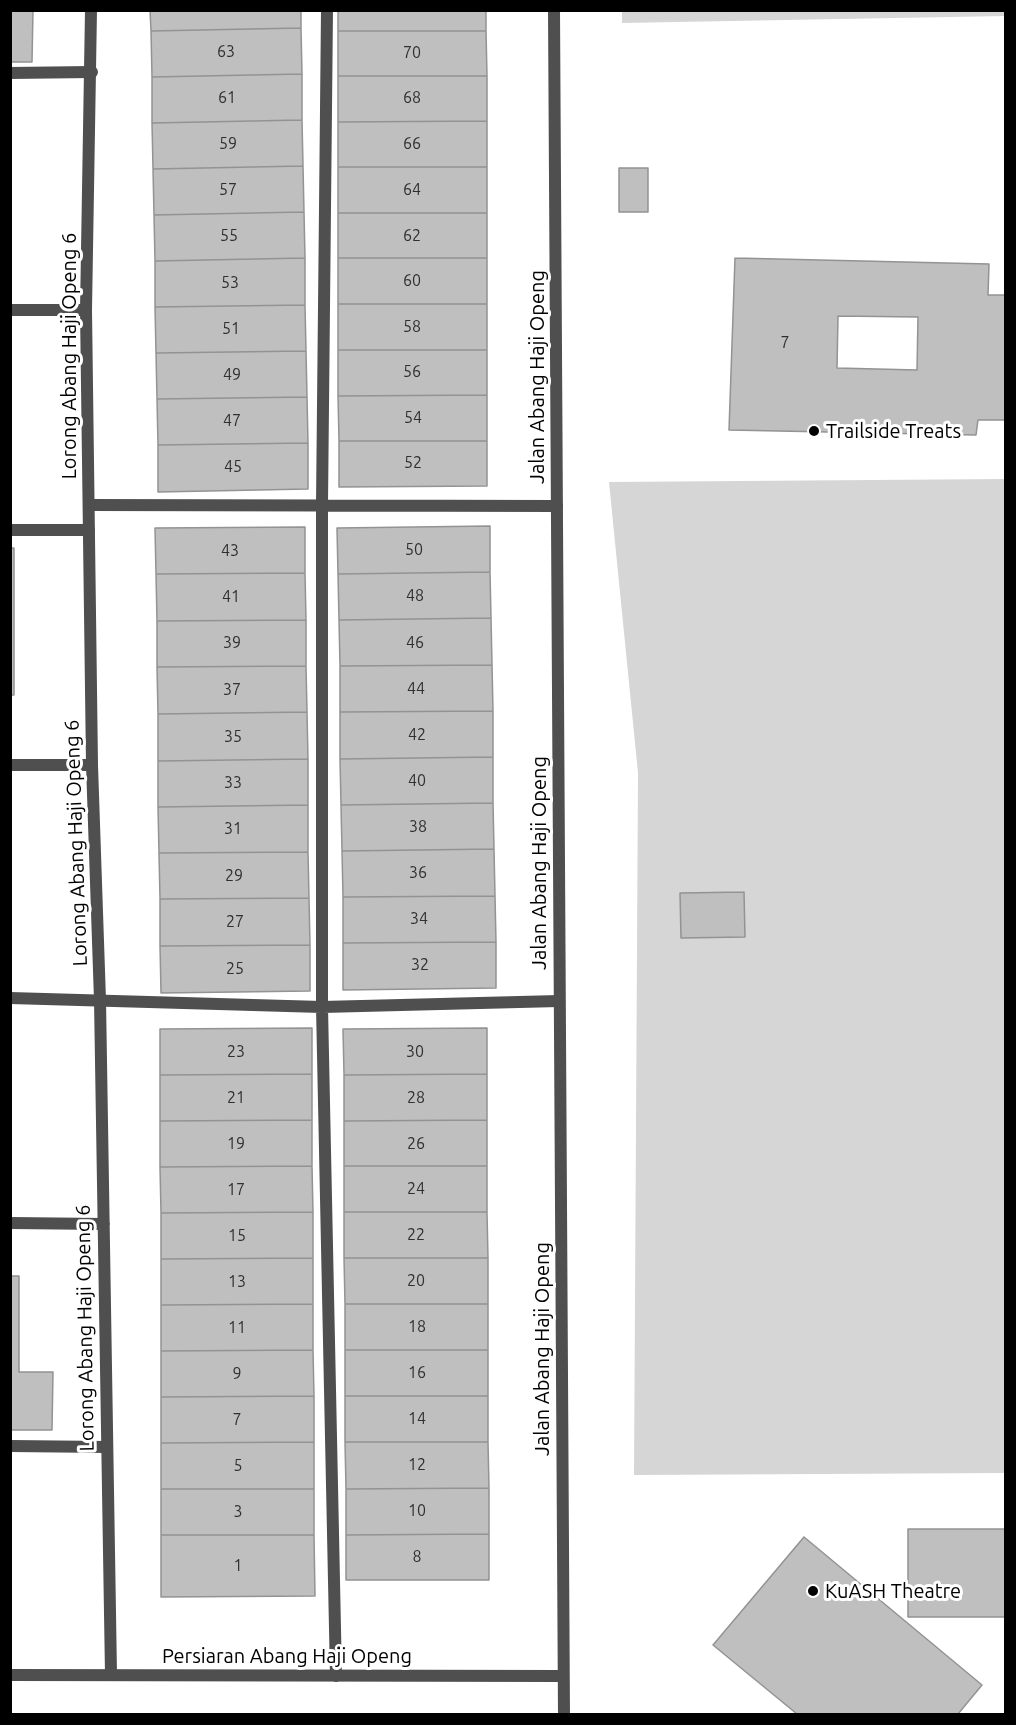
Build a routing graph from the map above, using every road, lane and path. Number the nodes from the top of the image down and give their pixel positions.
1 (91, 10) edge
2 (327, 10) edge
3 (554, 10) edge
4 (92, 72) junction
5 (10, 73) edge
6 (10, 310) edge
7 (86, 310) junction
8 (322, 504) junction
9 (89, 505) junction
10 (557, 506) junction
11 (10, 530) edge
12 (89, 530) junction
13 (10, 765) edge
14 (92, 765) junction
15 (10, 998) edge
16 (100, 1000) junction
17 (560, 1001) junction
18 (322, 1007) junction
19 (10, 1223) edge
20 (104, 1224) junction
21 (10, 1446) edge
22 (106, 1447) junction
23 (111, 1674) junction
24 (10, 1675) edge
25 (336, 1676) junction
26 (563, 1676) junction
27 (564, 1714) edge

1 - 4 street, Lorong Abang Haji Openg 6
2 - 8 street
3 - 10 street, Jalan Abang Haji Openg
4 - 5 street
4 - 7 street, Lorong Abang Haji Openg 6
6 - 7 street
7 - 9 street, Lorong Abang Haji Openg 6
8 - 9 street
8 - 10 street
8 - 18 street
9 - 12 street, Lorong Abang Haji Openg 6
10 - 17 street, Jalan Abang Haji Openg
11 - 12 street
12 - 14 street, Lorong Abang Haji Openg 6
13 - 14 street
14 - 16 street, Lorong Abang Haji Openg 6
15 - 16 street
16 - 18 street
16 - 20 street, Lorong Abang Haji Openg 6
17 - 18 street
17 - 26 street, Jalan Abang Haji Openg
18 - 25 street
19 - 20 street
20 - 22 street, Lorong Abang Haji Openg 6
21 - 22 street
22 - 23 street, Lorong Abang Haji Openg 6
23 - 24 street, Persiaran Abang Haji Openg
23 - 25 street, Persiaran Abang Haji Openg
25 - 26 street, Persiaran Abang Haji Openg
26 - 27 street, Jalan Abang Haji Openg

